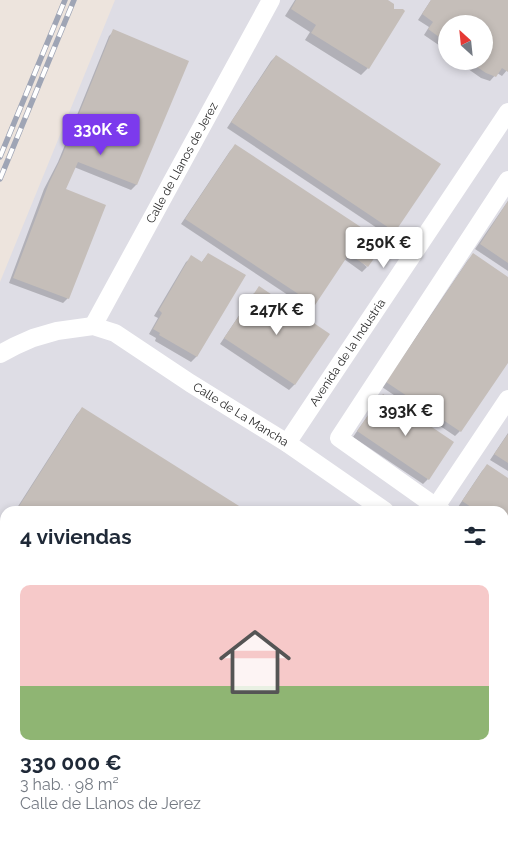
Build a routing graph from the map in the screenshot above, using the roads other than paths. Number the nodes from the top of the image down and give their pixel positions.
1 (272, 0) edge
2 (508, 112) edge
3 (508, 180) edge
4 (92, 326) junction
5 (0, 354) edge
6 (508, 399) edge
7 (287, 443) junction
8 (378, 506) edge
9 (432, 506) edge
10 (440, 506) edge

1 - 4 street, Calle de Llanos de Jerez
2 - 7 street, Avenida de la Industria
3 - 9 street
4 - 5 street
4 - 7 street, Calle de La Mancha
6 - 10 street
7 - 8 street, Calle de La Mancha

